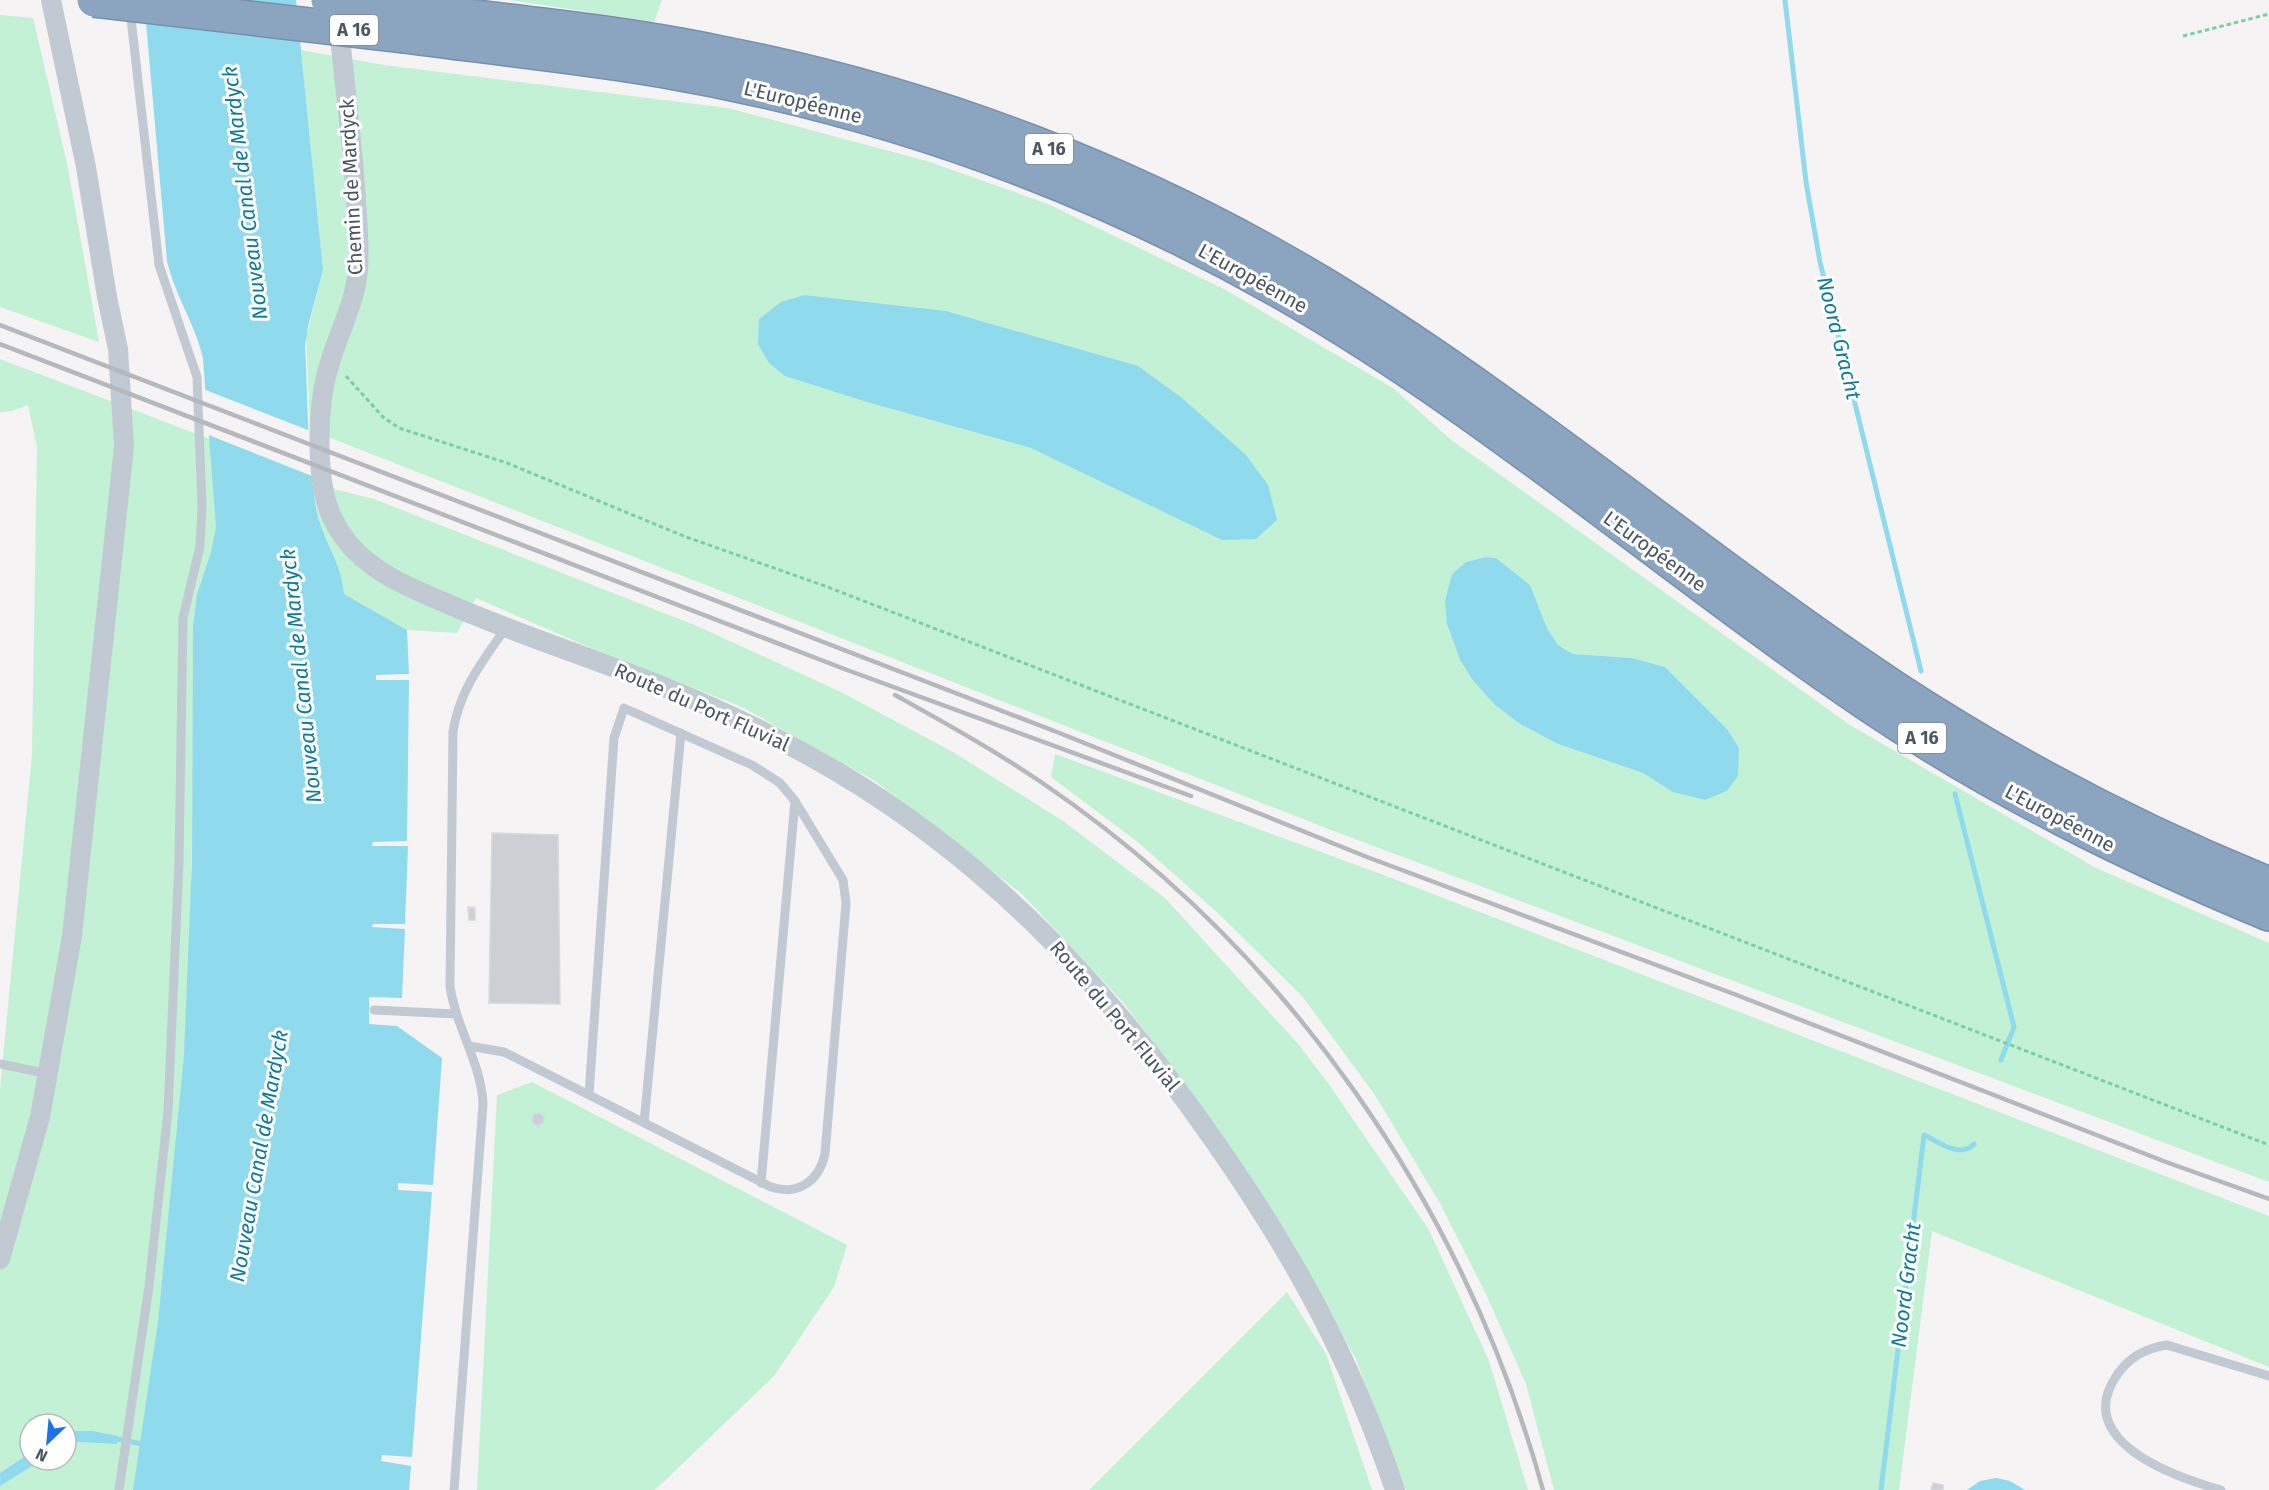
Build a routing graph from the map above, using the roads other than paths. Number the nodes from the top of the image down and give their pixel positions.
1 (51, 0) edge
2 (94, 0) edge
3 (129, 0) edge
4 (328, 0) edge
5 (336, 0) edge
6 (401, 22) junction
7 (505, 629) junction
8 (681, 733) junction
9 (795, 801) junction
10 (2269, 884) edge
11 (2269, 914) edge
12 (374, 1010) dead end
13 (456, 1014) junction
14 (469, 1046) junction
15 (0, 1064) edge
16 (49, 1074) junction
17 (589, 1094) junction
18 (644, 1123) junction
19 (761, 1183) junction
20 (0, 1259) edge
21 (2269, 1376) edge
22 (2185, 1480) junction
23 (119, 1490) edge
24 (454, 1490) edge
25 (1395, 1490) edge
26 (2182, 1490) edge
27 (2221, 1490) edge

1 - 16 street
2 - 6 highway, L'Européenne / A 16, bridge
3 - 23 lane
4 - 6 highway, L'Européenne / A 16, bridge
5 - 7 street, Chemin de Mardyck
6 - 10 highway, L'Européenne / A 16
6 - 11 highway, L'Européenne / A 16
7 - 13 lane
7 - 25 street, Route du Port Fluvial
8 - 9 lane
8 - 17 lane
8 - 18 lane
9 - 19 lane
9 - 19 lane
12 - 13 lane
13 - 14 lane
14 - 17 lane
14 - 24 lane
15 - 16 lane
16 - 20 street
17 - 18 lane
18 - 19 lane
21 - 22 lane
22 - 26 lane
22 - 27 lane

